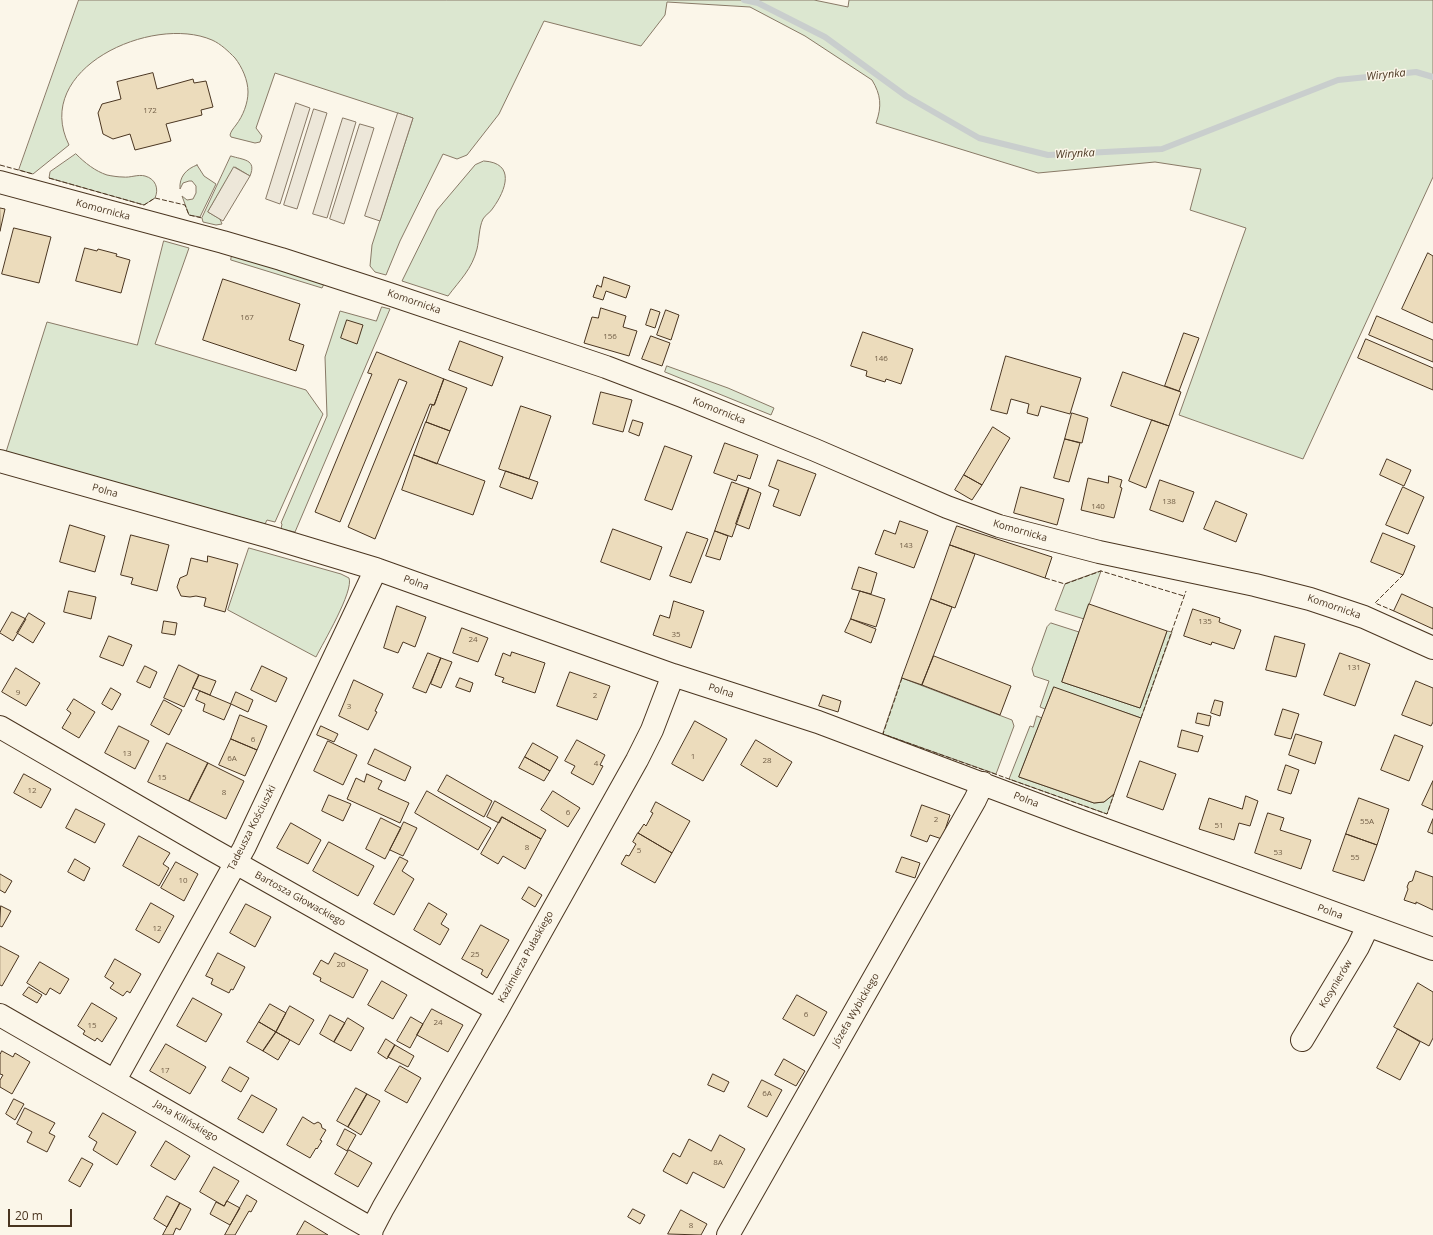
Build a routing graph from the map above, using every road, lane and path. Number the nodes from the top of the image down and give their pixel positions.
1 (0, 182) edge
2 (0, 461) edge
3 (376, 569) junction
4 (1433, 648) edge
5 (673, 675) junction
6 (0, 727) edge
7 (983, 783) junction
8 (236, 863) junction
9 (1368, 926) junction
10 (1433, 949) edge
11 (497, 1010) junction
12 (0, 1015) edge
13 (1302, 1040) dead end
14 (115, 1080) junction
15 (371, 1232) edge
16 (728, 1235) edge

1 - 4 street, Komornicka
2 - 3 street, Polna
3 - 5 street, Polna
3 - 8 street, Tadeusza Kościuszki
5 - 7 street, Polna
5 - 11 street, Kazimierza Pułaskiego
6 - 8 street, Bartosza Głowackiego
7 - 9 street, Polna
7 - 16 street, Józefa Wybickiego
8 - 11 street, Bartosza Głowackiego
8 - 14 street, Tadeusza Kościuszki
9 - 10 street, Polna
9 - 13 street, Kosynierów
11 - 15 street, Kazimierza Pułaskiego
12 - 14 street, Jana Kilińskiego
14 - 15 street, Jana Kilińskiego

